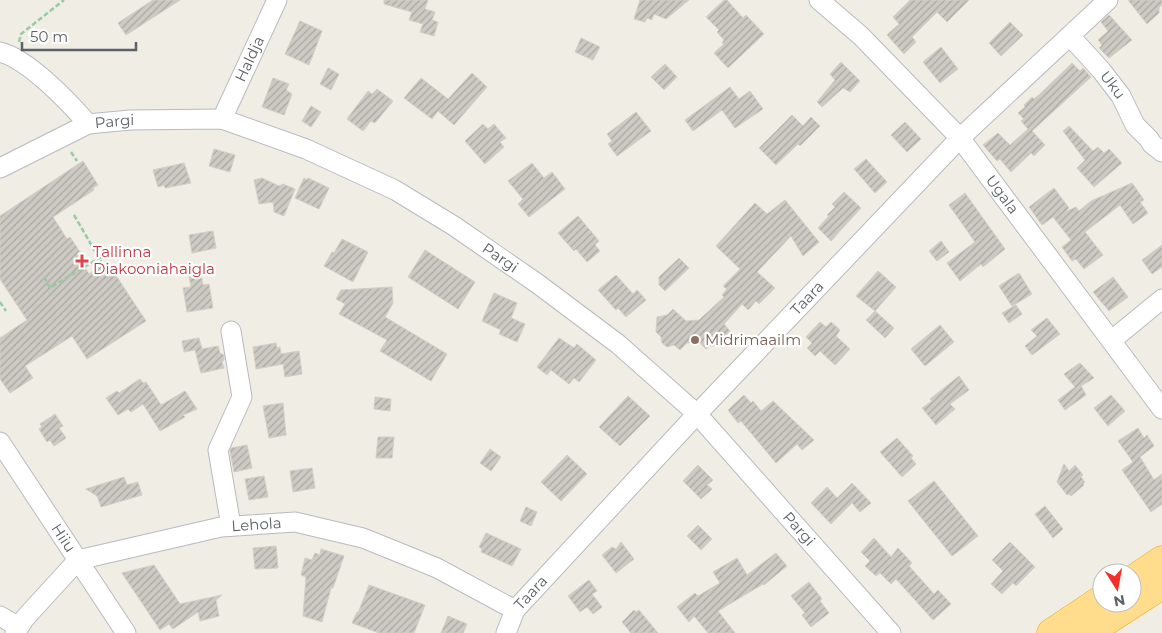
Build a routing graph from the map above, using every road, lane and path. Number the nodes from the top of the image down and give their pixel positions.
1 (64, 0) edge
2 (277, 0) edge
3 (819, 0) edge
4 (1108, 0) edge
5 (1070, 36) junction
6 (8, 55) edge
7 (222, 118) junction
8 (88, 124) junction
9 (960, 138) junction
10 (1158, 143) edge
11 (0, 168) edge
12 (74, 215) dead end
13 (136, 252) dead end
14 (99, 258) junction
15 (104, 264) dead end
16 (44, 277) dead end
17 (1162, 299) edge
18 (0, 302) edge
19 (6, 311) dead end
20 (231, 331) dead end
21 (1112, 340) junction
22 (1162, 409) edge
23 (697, 414) junction
24 (0, 442) edge
25 (232, 526) junction
26 (78, 560) junction
27 (1162, 560) edge
28 (1142, 573) edge
29 (1162, 585) edge
30 (1092, 606) edge
31 (515, 610) junction
32 (0, 616) edge
33 (17, 630) edge
34 (126, 633) edge
35 (506, 633) edge
36 (892, 633) edge
37 (1050, 633) edge
38 (1088, 633) edge

1 - 6 path
2 - 7 street, Haldja
3 - 9 street, Ugala
4 - 5 street, Taara
5 - 9 street, Taara
5 - 10 street, Uku
6 - 8 street
7 - 8 street, Pargi
7 - 23 street, Pargi
8 - 11 street, Pargi
9 - 21 street, Ugala
9 - 23 street, Taara
12 - 14 path
13 - 14 path
14 - 15 path
14 - 16 path
17 - 21 street
18 - 19 path
20 - 25 street
21 - 22 street, Ugala
23 - 31 street, Taara
23 - 36 street, Pargi
24 - 26 street, Hiiu
25 - 26 street, Lehola
25 - 31 street, Lehola
26 - 33 street
26 - 34 street, Hiiu
27 - 28 highway
29 - 38 highway
30 - 37 highway
31 - 35 street, Taara
32 - 33 street

